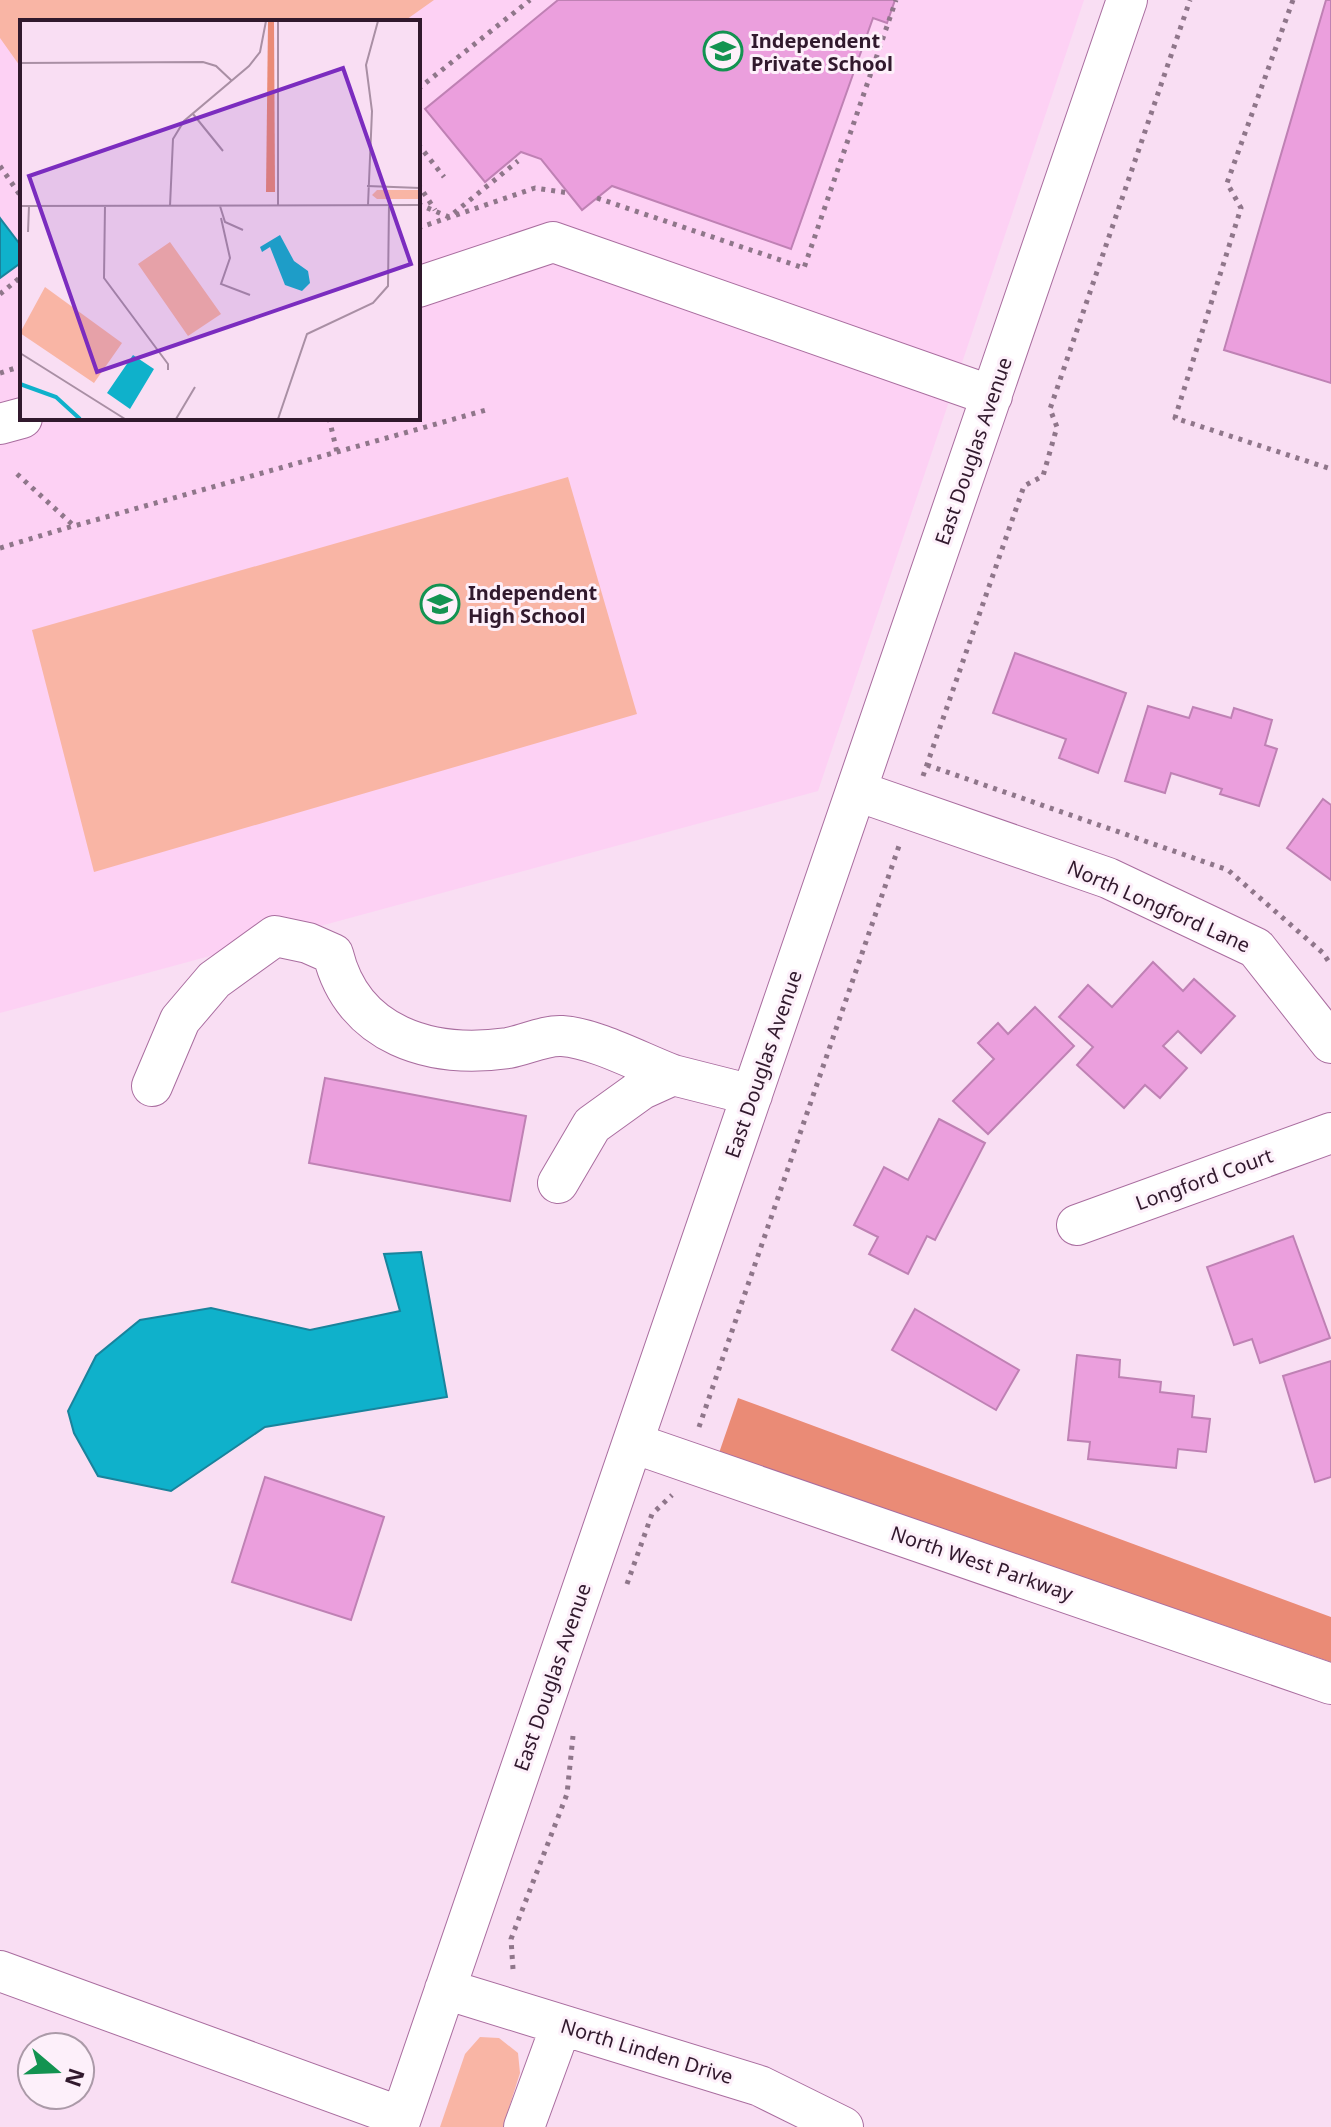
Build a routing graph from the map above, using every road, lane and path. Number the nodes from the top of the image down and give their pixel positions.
1 (530, 0) edge
2 (896, 0) edge
3 (1127, 0) edge
4 (1190, 0) edge
5 (1293, 0) edge
6 (420, 87) edge
7 (420, 147) edge
8 (518, 161) dead end
9 (0, 166) edge
10 (444, 177) dead end
11 (420, 187) edge
12 (569, 193) dead end
13 (20, 195) edge
14 (597, 198) dead end
15 (420, 205) edge
16 (436, 211) junction
17 (449, 217) junction
18 (420, 227) edge
19 (20, 278) edge
20 (420, 286) edge
21 (0, 294) edge
22 (20, 367) edge
23 (0, 373) edge
24 (992, 396) junction
25 (486, 410) dead end
26 (20, 419) edge
27 (329, 420) edge
28 (0, 424) edge
29 (337, 452) junction
30 (1331, 469) edge
31 (17, 474) dead end
32 (74, 526) junction
33 (0, 548) edge
34 (927, 765) junction
35 (857, 791) junction
36 (912, 810) junction
37 (1331, 965) edge
38 (1331, 1043) edge
39 (673, 1075) junction
40 (152, 1086) dead end
41 (752, 1095) junction
42 (1331, 1133) edge
43 (558, 1183) dead end
44 (1077, 1225) dead end
45 (633, 1443) junction
46 (688, 1462) junction
47 (626, 1587) dead end
48 (1331, 1684) edge
49 (574, 1733) dead end
50 (513, 1969) dead end
51 (0, 1971) edge
52 (445, 1989) junction
53 (561, 2026) junction
54 (399, 2122) edge
55 (524, 2127) edge
56 (843, 2127) edge

1 - 6 path
2 - 14 path
3 - 24 street, East Douglas Avenue
4 - 34 path
5 - 30 path
7 - 10 path
8 - 17 path
9 - 13 path
11 - 16 path
12 - 17 path
15 - 16 path
16 - 17 path
17 - 18 path
19 - 21 path
20 - 24 street
22 - 23 path
24 - 35 street, East Douglas Avenue
25 - 29 path
26 - 28 street
27 - 29 path
29 - 32 path
31 - 32 path
32 - 33 path
34 - 36 path
34 - 37 path
35 - 36 street, North Longford Lane
35 - 41 street, East Douglas Avenue
36 - 38 street, North Longford Lane
36 - 46 path
39 - 40 street
39 - 41 street
39 - 43 street
41 - 45 street, East Douglas Avenue
42 - 44 street, Longford Court
45 - 46 street, North West Parkway
45 - 52 street, East Douglas Avenue
46 - 47 path
46 - 48 street, North West Parkway
49 - 50 path
51 - 54 street
52 - 53 street, North Linden Drive
52 - 54 street, East Douglas Avenue
53 - 55 street
53 - 56 street, North Linden Drive

